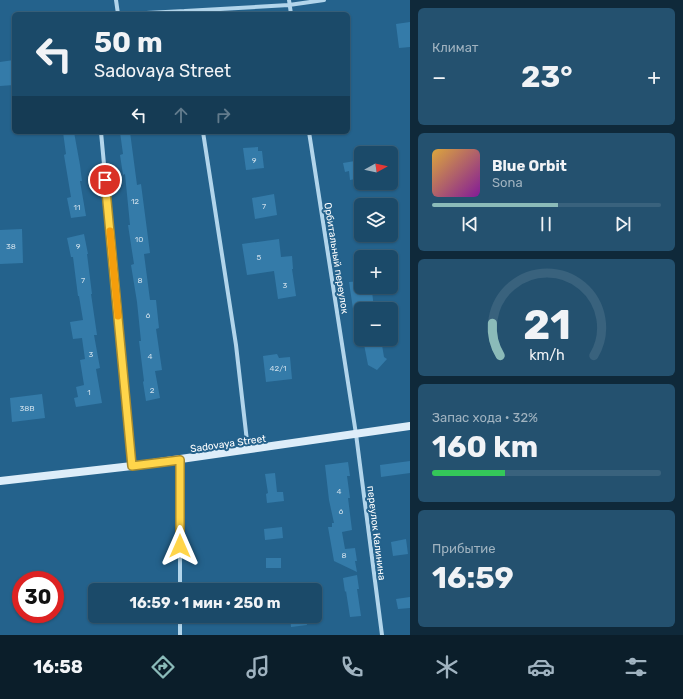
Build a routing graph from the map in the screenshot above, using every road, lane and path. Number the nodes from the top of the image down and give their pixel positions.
1 (116, 0) edge
2 (289, 0) edge
3 (324, 0) edge
4 (289, 5) junction
5 (118, 12) edge
6 (185, 12) edge
7 (291, 12) edge
8 (101, 134) edge
9 (203, 134) edge
10 (309, 134) edge
11 (410, 426) edge
12 (356, 434) junction
13 (248, 450) junction
14 (180, 460) junction
15 (132, 466) junction
16 (0, 481) edge
17 (180, 583) edge
18 (180, 623) edge
19 (180, 635) edge
20 (382, 635) edge

1 - 5 street
2 - 4 street
3 - 4 street
4 - 6 street
4 - 7 street
8 - 15 street
9 - 13 street
10 - 12 street, Орбитальный переулок
11 - 12 main road, Sadovaya Street
12 - 13 main road, Sadovaya Street
12 - 20 street, переулок Калинина
13 - 14 main road, Sadovaya Street
14 - 15 main road, Sadovaya Street
14 - 17 street
15 - 16 main road, Sadovaya Street
18 - 19 street

